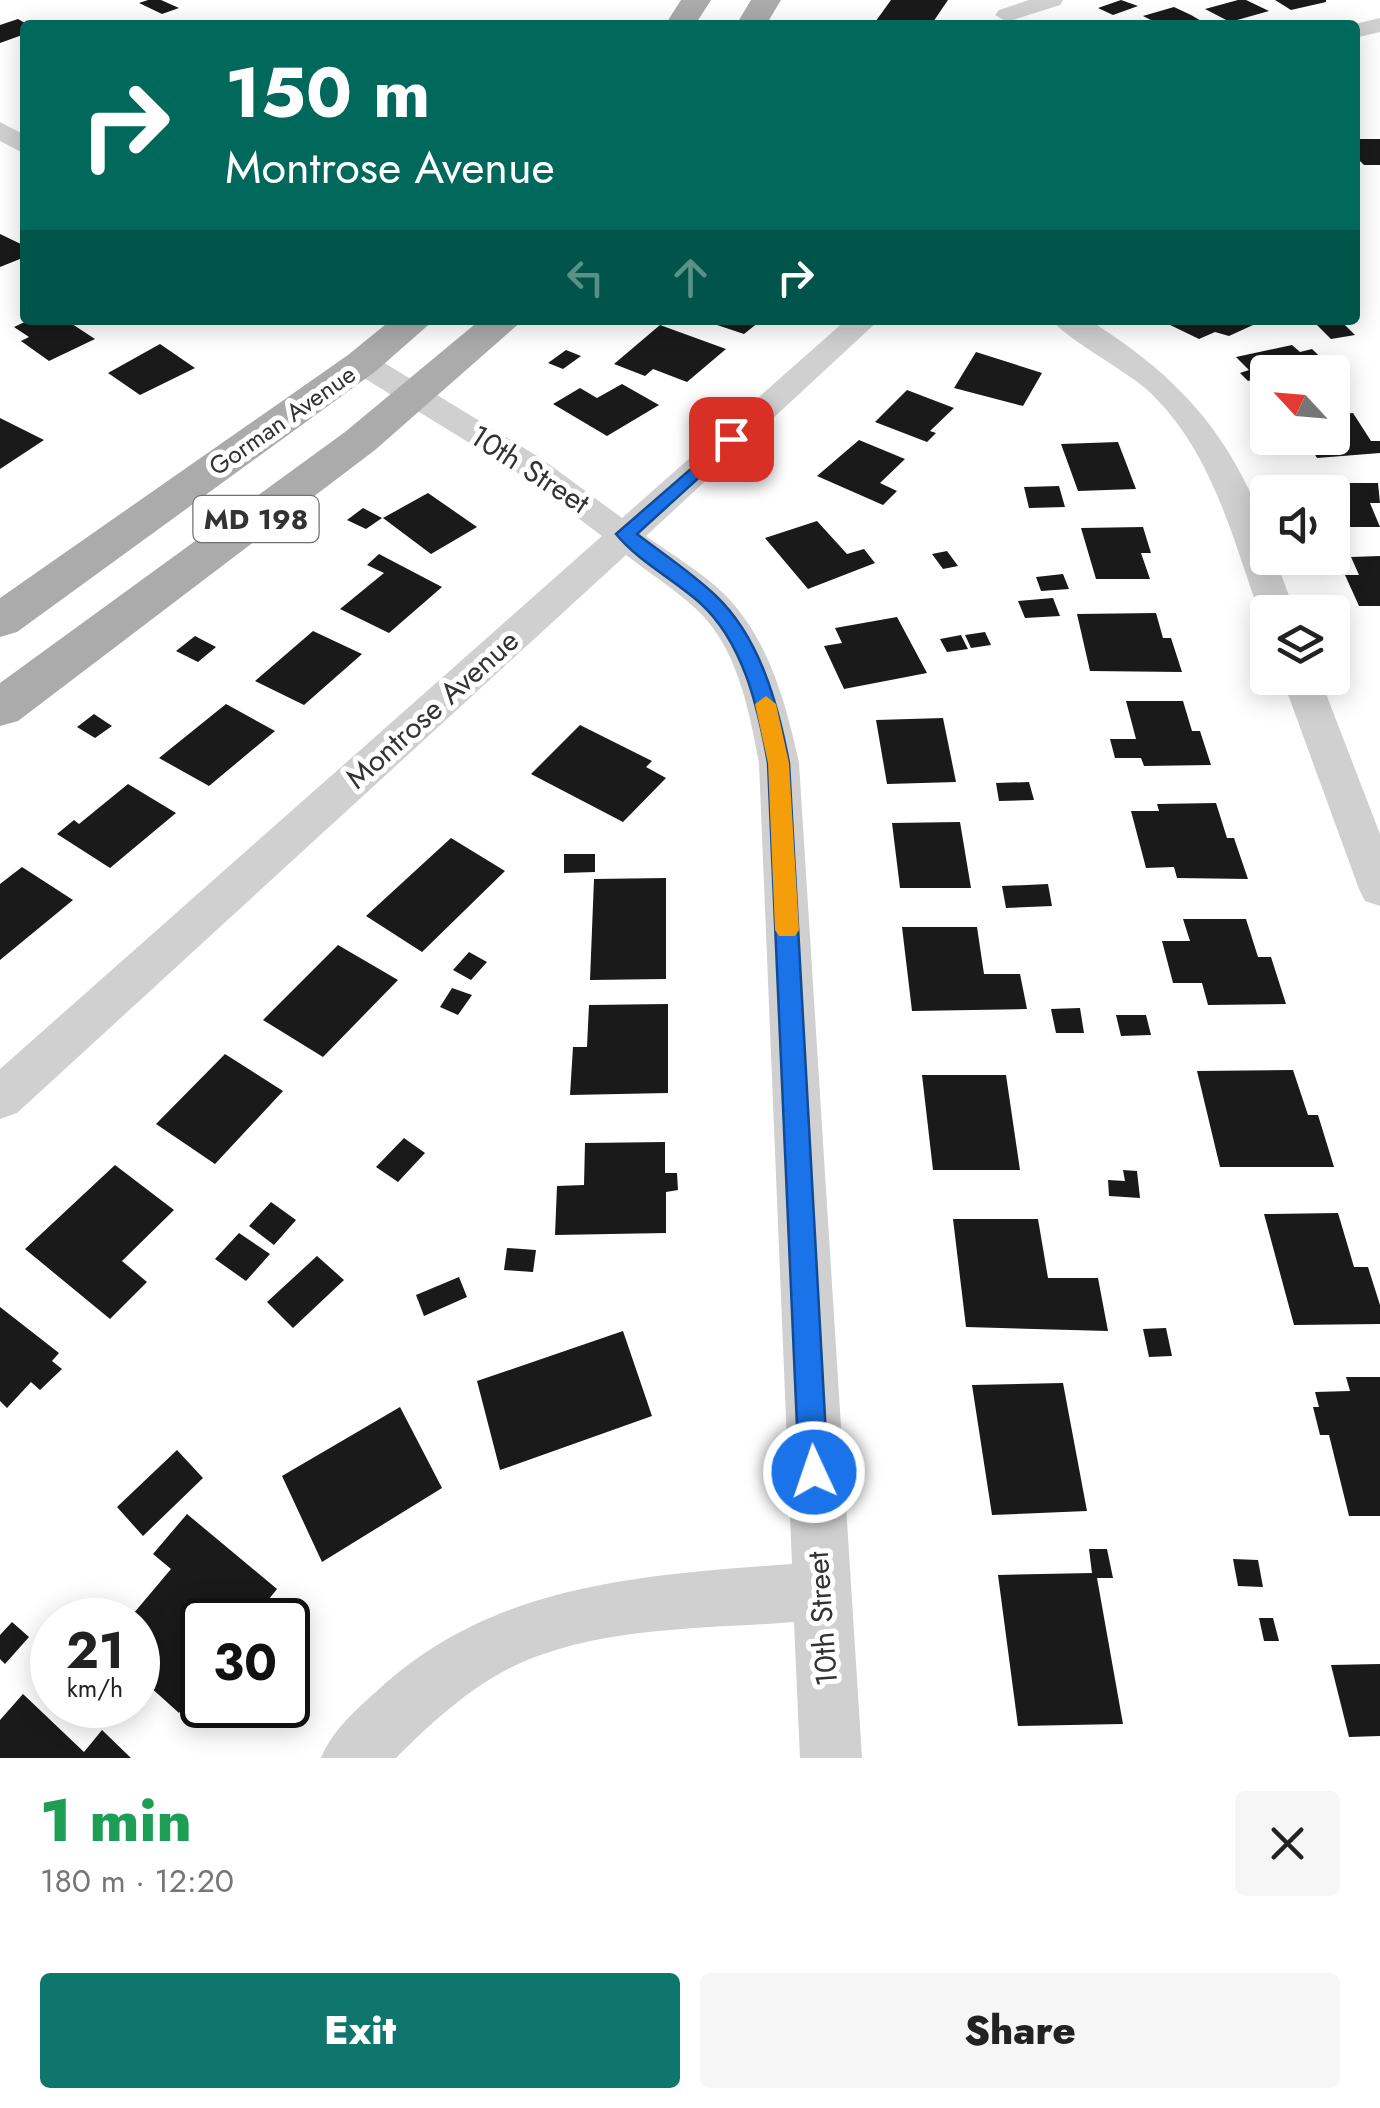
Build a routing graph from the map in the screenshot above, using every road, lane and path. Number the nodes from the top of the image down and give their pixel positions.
1 (1052, 0) edge
2 (1006, 15) dead end
3 (409, 325) edge
4 (498, 325) edge
5 (858, 325) edge
6 (1075, 325) edge
7 (362, 363) junction
8 (416, 396) junction
9 (625, 534) junction
10 (1270, 595) edge
11 (0, 621) edge
12 (1307, 695) edge
13 (0, 708) edge
14 (1380, 889) edge
15 (0, 1098) edge
16 (819, 1591) junction
17 (352, 1758) edge
18 (831, 1758) edge

1 - 2 street
3 - 7 main road, Gorman Avenue / MD 198
4 - 8 main road, Gorman Avenue / MD 198
5 - 9 street, Montrose Avenue
6 - 10 street
7 - 8 street, 10th Street
7 - 11 main road, Gorman Avenue / MD 198
8 - 9 street, 10th Street
8 - 13 main road, Gorman Avenue / MD 198
9 - 15 street, Montrose Avenue
9 - 16 street, 10th Street
12 - 14 street
16 - 17 street
16 - 18 street, 10th Street

